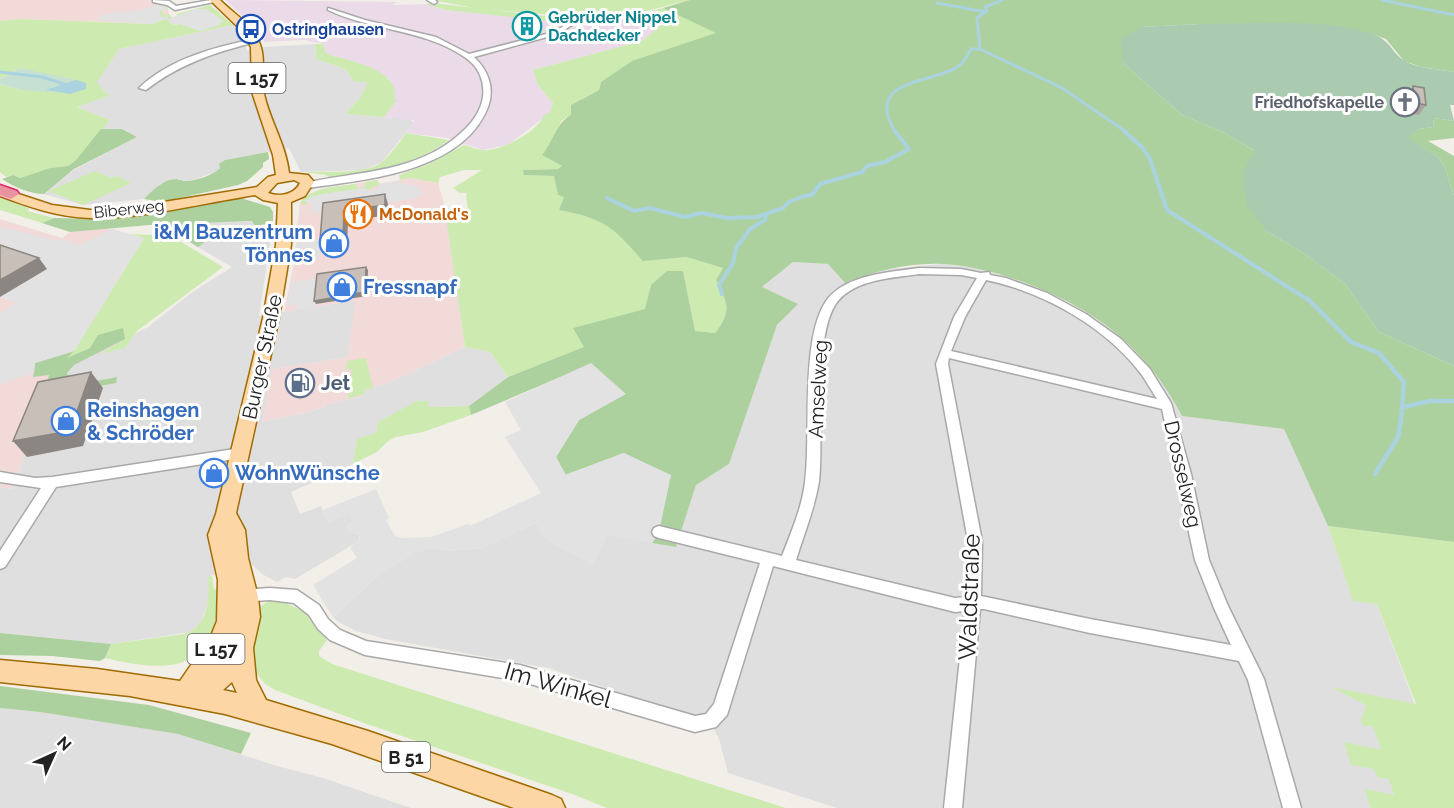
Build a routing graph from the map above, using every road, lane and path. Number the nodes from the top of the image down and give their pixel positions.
1 (156, 1) edge
2 (216, 1) edge
3 (330, 9) dead end
4 (569, 25) dead end
5 (254, 41) junction
6 (469, 56) junction
7 (143, 88) dead end
8 (283, 177) junction
9 (307, 185) junction
10 (261, 190) junction
11 (4, 192) edge
12 (284, 199) junction
13 (985, 274) junction
14 (945, 353) junction
15 (1167, 405) junction
16 (241, 453) junction
17 (0, 477) edge
18 (52, 482) junction
19 (659, 532) dead end
20 (768, 559) junction
21 (0, 563) edge
22 (787, 564) junction
23 (239, 596) junction
24 (973, 604) junction
25 (242, 647) junction
26 (1242, 654) junction
27 (12, 672) edge
28 (186, 694) junction
29 (258, 711) junction
30 (552, 808) edge
31 (953, 808) edge
32 (1292, 808) edge

1 - 2 street
2 - 5 main road, L 157
3 - 6 street
4 - 6 street
5 - 7 street
5 - 8 main road, L 157
6 - 9 street
8 - 9 main road
8 - 10 main road
9 - 12 main road
10 - 11 main road, Biberweg
10 - 12 main road
12 - 16 main road, Burger Straße / L 157
13 - 14 street
13 - 15 street, Amselweg
13 - 22 street, Amselweg
14 - 15 street, Drosselweg
14 - 24 street, Waldstraße
15 - 26 street, Drosselweg
16 - 18 street
16 - 23 main road, Burger Straße / L 157
17 - 18 street
18 - 21 street
19 - 20 street
20 - 22 street
20 - 23 street, Im Winkel
22 - 24 street
23 - 25 main road, Burger Straße / L 157
23 - 28 main road, Burger Straße / L 157
24 - 26 street
24 - 31 street, Waldstraße
25 - 28 main road, Burger Straße / L 157
25 - 29 main road
26 - 32 street, Drosselweg
27 - 28 main road, B 51
28 - 29 main road, B 51
29 - 30 main road, B 51

